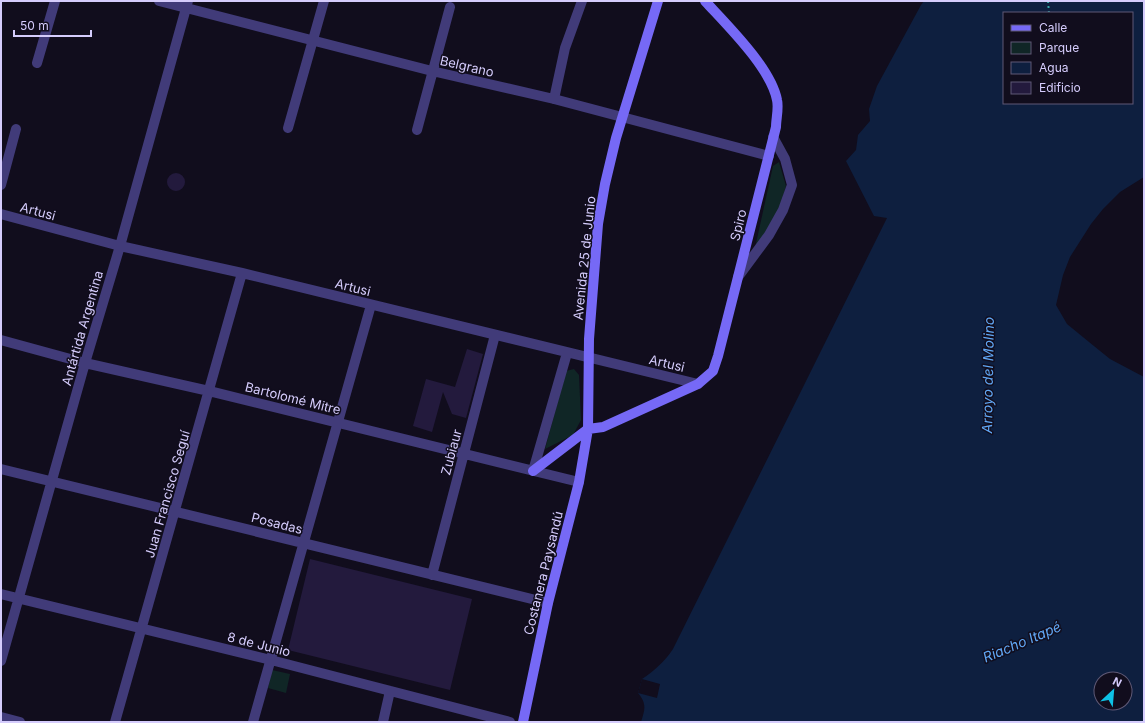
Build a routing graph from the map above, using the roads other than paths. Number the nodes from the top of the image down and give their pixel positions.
1 (55, 1) edge
2 (160, 1) edge
3 (324, 1) edge
4 (582, 1) edge
5 (658, 1) edge
6 (705, 1) edge
7 (187, 4) edge
8 (450, 7) dead end
9 (313, 40) junction
10 (37, 63) dead end
11 (432, 71) junction
12 (554, 99) junction
13 (622, 118) junction
14 (288, 128) dead end
15 (16, 129) dead end
16 (417, 130) dead end
17 (773, 137) junction
18 (769, 156) junction
19 (1, 185) edge
20 (1, 214) edge
21 (120, 246) junction
22 (242, 273) junction
23 (738, 277) junction
24 (371, 305) junction
25 (495, 335) junction
26 (1, 340) edge
27 (566, 353) junction
28 (588, 358) junction
29 (85, 363) junction
30 (698, 384) junction
31 (209, 391) junction
32 (338, 423) junction
33 (588, 430) junction
34 (464, 454) junction
35 (1, 469) edge
36 (534, 471) junction
37 (52, 481) junction
38 (579, 482) junction
39 (176, 512) junction
40 (304, 543) junction
41 (432, 575) junction
42 (1, 594) edge
43 (19, 598) junction
44 (548, 603) junction
45 (142, 629) junction
46 (270, 660) junction
47 (1, 661) edge
48 (390, 691) junction
49 (1, 717) edge
50 (20, 722) edge
51 (115, 722) edge
52 (253, 722) edge
53 (383, 722) edge
54 (510, 722) edge
55 (523, 722) edge

1 - 10 street
2 - 7 street, Belgrano
3 - 9 street
4 - 12 street
5 - 13 main road, Avenida 25 de Junio
6 - 17 main road, Spiro
7 - 9 street, Belgrano
7 - 21 street, Antártida Argentina
8 - 11 street
9 - 11 street, Belgrano
9 - 14 street
11 - 12 street, Belgrano
11 - 16 street
12 - 13 street, Belgrano
13 - 18 street, Belgrano
13 - 28 main road, Avenida 25 de Junio
15 - 19 street
17 - 18 main road, Spiro
17 - 23 street
18 - 23 main road, Spiro
20 - 21 street, Artusi
21 - 22 street, Artusi
21 - 29 street, Antártida Argentina
22 - 24 street, Artusi
22 - 31 street, Juan Francisco Seguí
23 - 30 main road, Spiro
24 - 25 street, Artusi
24 - 32 street
25 - 27 street, Artusi
25 - 34 street, Zubiaur
26 - 29 street, Bartolomé Mitre
27 - 28 street, Artusi
27 - 36 street
28 - 30 street, Artusi
28 - 33 main road, Avenida 25 de Junio
29 - 31 street, Bartolomé Mitre
29 - 37 street, Antártida Argentina
30 - 33 main road
31 - 32 street, Bartolomé Mitre
31 - 39 street, Juan Francisco Seguí
32 - 34 street, Bartolomé Mitre
32 - 40 street
33 - 36 main road
33 - 38 main road, Costanera Paysandú
34 - 36 street, Bartolomé Mitre
34 - 41 street, Zubiaur
35 - 37 street, Posadas
36 - 38 street, Bartolomé Mitre
37 - 39 street, Posadas
37 - 43 street, Antártida Argentina
38 - 44 main road, Costanera Paysandú
39 - 40 street, Posadas
39 - 45 street, Juan Francisco Seguí
40 - 41 street, Posadas
40 - 46 street
41 - 44 street, Posadas
42 - 43 street, 8 de Junio
43 - 45 street, 8 de Junio
43 - 47 street, Antártida Argentina
44 - 55 main road, Costanera Paysandú
45 - 46 street, 8 de Junio
45 - 51 street, Juan Francisco Seguí
46 - 48 street, 8 de Junio
46 - 52 street
48 - 53 street
48 - 54 street, 8 de Junio
49 - 50 street

